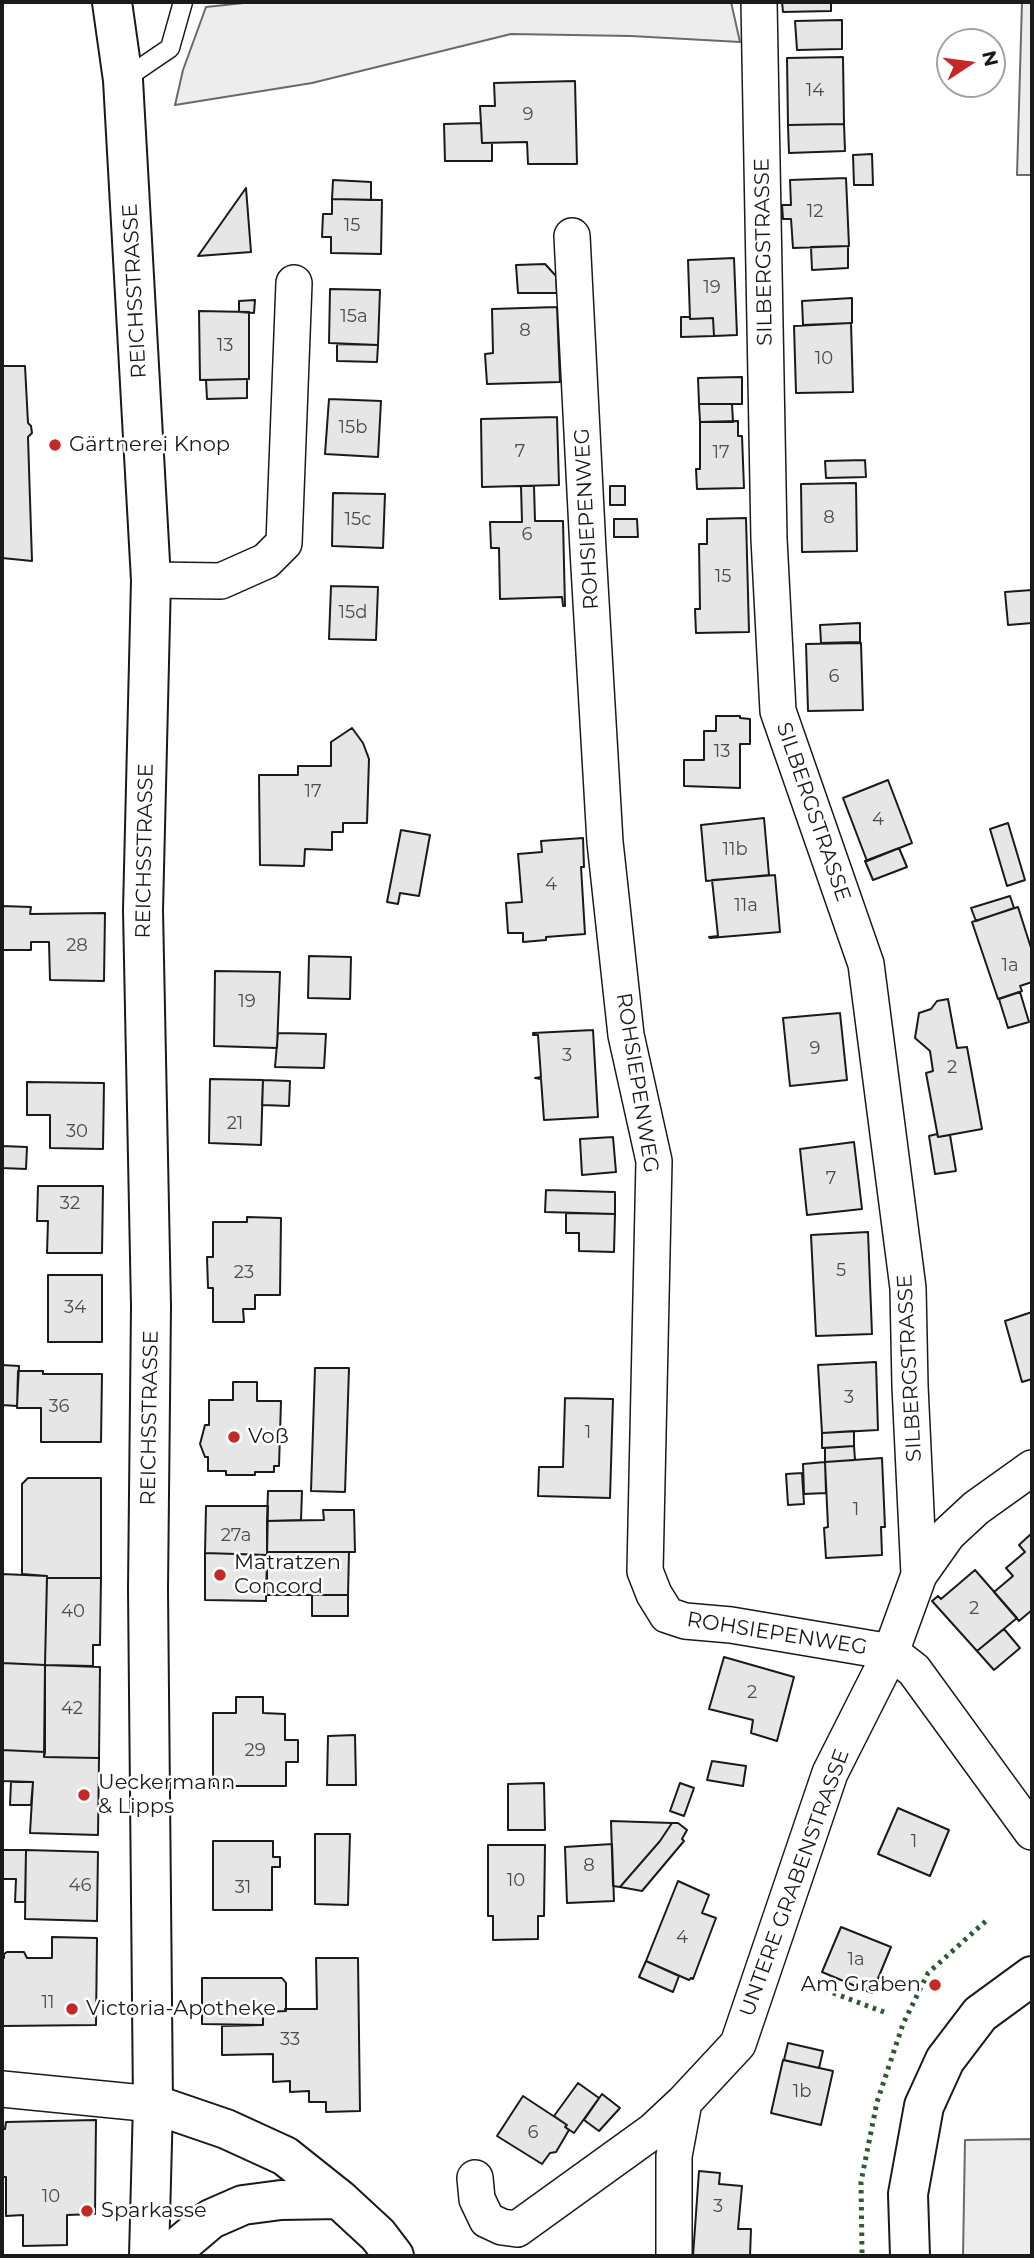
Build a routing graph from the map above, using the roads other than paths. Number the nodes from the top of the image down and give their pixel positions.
1 (112, 2) edge
2 (183, 2) edge
3 (759, 2) edge
4 (123, 80) junction
5 (572, 236) dead end
6 (294, 283) dead end
7 (151, 580) junction
8 (1032, 1468) edge
9 (919, 1575) junction
10 (891, 1652) junction
11 (1032, 1832) edge
12 (1032, 1976) edge
13 (2, 2089) edge
14 (684, 2102) junction
15 (153, 2104) junction
16 (475, 2178) dead end
17 (339, 2199) junction
18 (149, 2256) edge
19 (171, 2256) edge
20 (394, 2256) edge
21 (674, 2256) edge
22 (910, 2256) edge

1 - 4 main road, REICHSSTRASSE
2 - 4 lane
3 - 9 street, SILBERGSTRASSE
4 - 7 main road, REICHSSTRASSE
5 - 10 street, ROHSIEPENWEG
6 - 7 street
7 - 15 main road, REICHSSTRASSE
8 - 9 street
9 - 10 street, UNTERE GRABENSTRASSE
10 - 11 street
10 - 14 street, UNTERE GRABENSTRASSE
12 - 22 main road
13 - 15 street
14 - 16 street, UNTERE GRABENSTRASSE
14 - 21 street
15 - 17 main road
15 - 18 main road, REICHSSTRASSE
17 - 19 main road
17 - 20 main road

